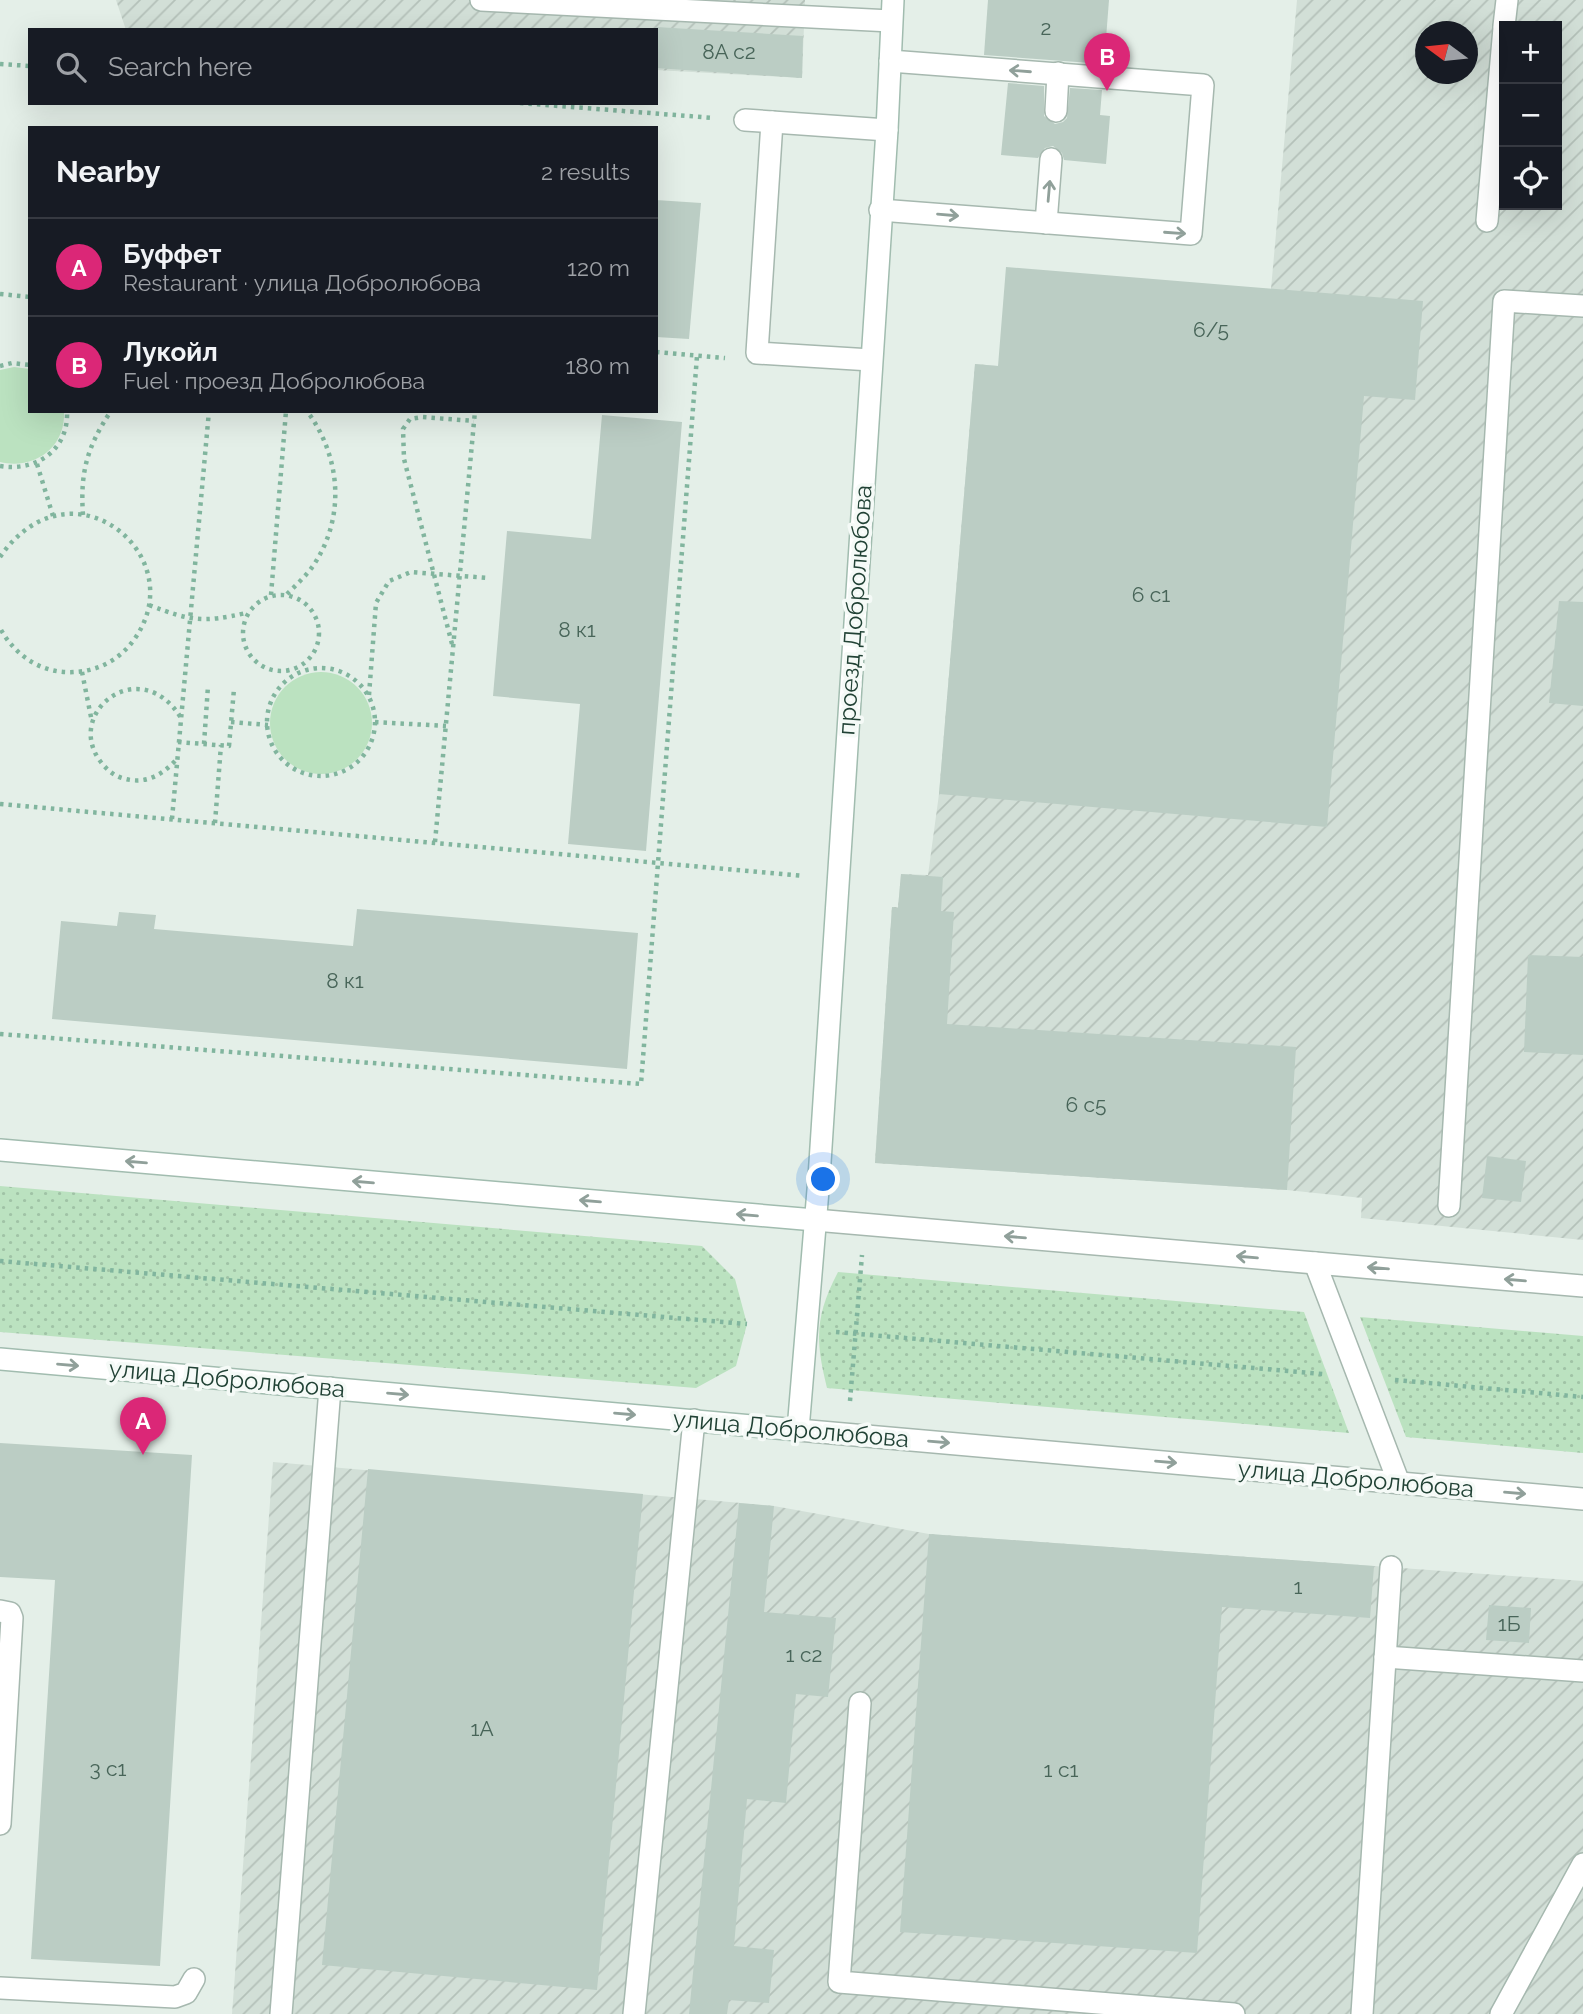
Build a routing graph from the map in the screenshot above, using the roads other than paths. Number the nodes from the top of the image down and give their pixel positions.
1 (481, 0) edge
2 (1507, 0) edge
3 (892, 11) edge
4 (1505, 21) edge
5 (890, 61) junction
6 (1058, 74) junction
7 (1499, 81) edge
8 (1056, 111) dead end
9 (745, 120) road end
10 (772, 122) junction
11 (887, 130) junction
12 (1051, 159) dead end
13 (880, 210) junction
14 (1486, 221) dead end
15 (1046, 223) junction
16 (1583, 306) edge
17 (871, 360) junction
18 (0, 1150) edge
19 (1448, 1206) dead end
20 (815, 1220) junction
21 (1315, 1263) junction
22 (1583, 1286) edge
23 (0, 1359) edge
24 (330, 1388) junction
25 (694, 1420) junction
26 (798, 1430) junction
27 (1399, 1483) junction
28 (1583, 1499) edge
29 (1391, 1567) dead end
30 (0, 1611) edge
31 (1385, 1657) junction
32 (1583, 1671) edge
33 (860, 1703) dead end
34 (0, 1824) edge
35 (1583, 1864) edge
36 (194, 1979) dead end
37 (0, 1988) edge
38 (1021, 2006) edge
39 (281, 2014) edge
40 (634, 2014) edge
41 (1234, 2014) edge
42 (1362, 2014) edge
43 (1501, 2014) edge

1 - 3 street
2 - 4 street
3 - 5 street, проезд Добролюбова
6 -> 5 street
5 - 11 street, проезд Добролюбова
6 - 8 street
15 -> 6 street
7 - 14 street
9 - 10 street
10 - 11 street
10 - 17 street
11 - 13 street, проезд Добролюбова
15 -> 12 street
13 -> 15 street
13 - 17 street, проезд Добролюбова
16 - 19 street
17 - 20 street, проезд Добролюбова
20 -> 18 street
21 -> 20 street
20 - 26 street, проезд Добролюбова
22 -> 21 street
21 - 27 street
23 -> 24 street, улица Добролюбова
24 -> 25 street, улица Добролюбова
24 - 39 street
25 - 26 street, улица Добролюбова
25 - 40 street
26 -> 27 street, улица Добролюбова
27 -> 28 street, улица Добролюбова
29 - 31 street
30 - 34 street
31 - 32 street
31 - 42 street
33 - 38 street
35 - 43 street
36 - 37 street
38 - 41 street

